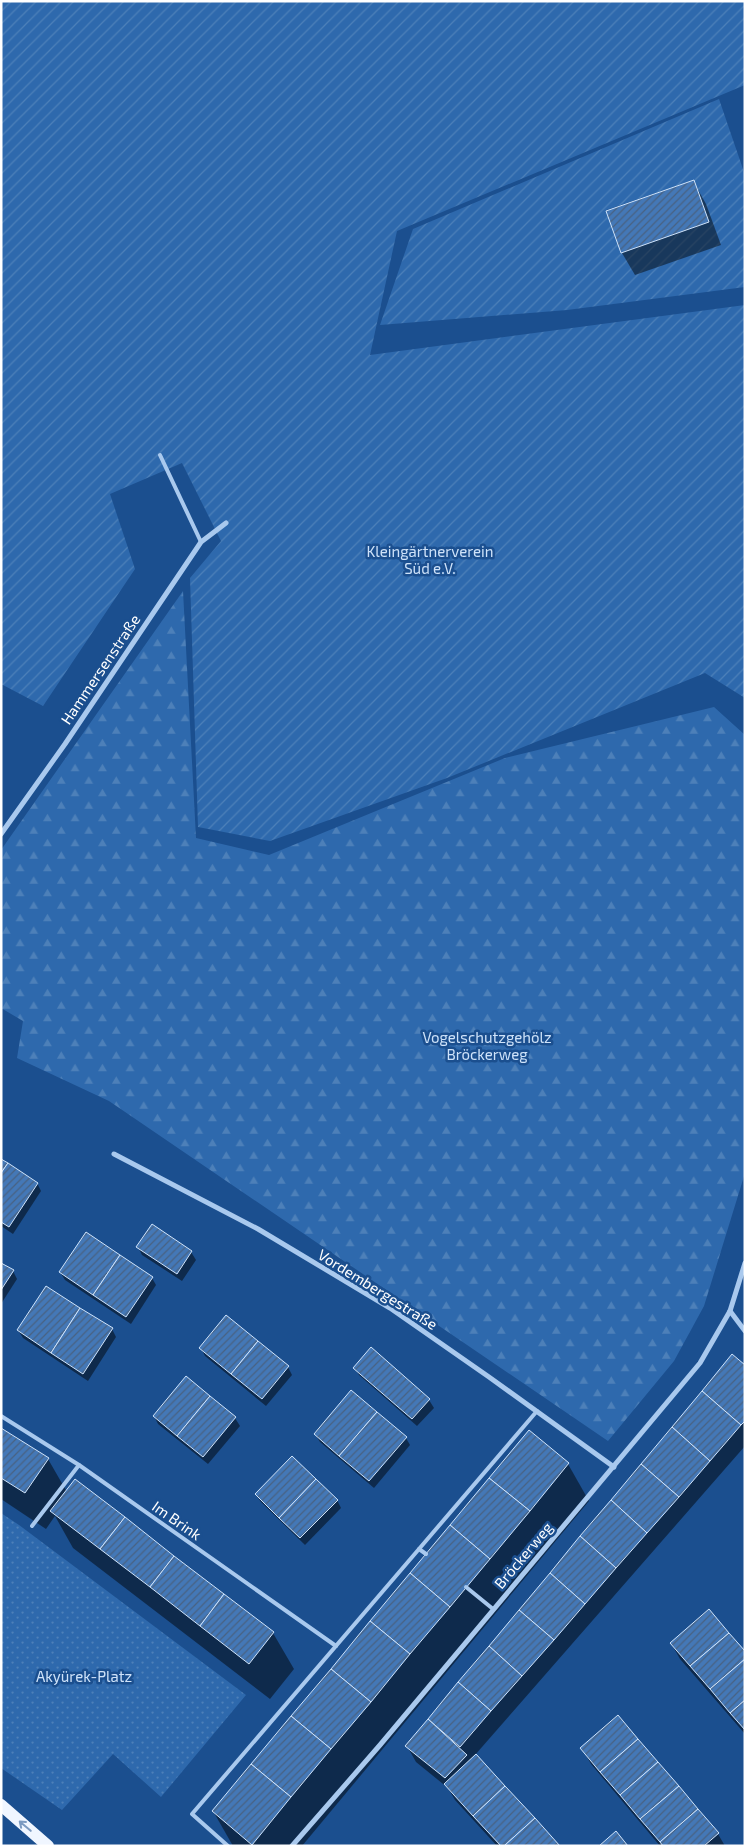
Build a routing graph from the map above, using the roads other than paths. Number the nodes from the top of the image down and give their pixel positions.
1 (160, 456) dead end
2 (226, 523) dead end
3 (201, 542) junction
4 (1, 834) edge
5 (114, 1154) dead end
6 (745, 1264) edge
7 (730, 1312) junction
8 (745, 1331) edge
9 (537, 1411) junction
10 (1, 1416) edge
11 (79, 1465) junction
12 (614, 1467) junction
13 (32, 1526) dead end
14 (419, 1549) junction
15 (426, 1554) dead end
16 (466, 1587) dead end
17 (493, 1609) junction
18 (336, 1646) junction
19 (1, 1806) edge
20 (48, 1846) edge
21 (228, 1846) edge
22 (292, 1846) edge

1 - 3 lane
2 - 3 street, Hammersenstraße
3 - 4 street, Hammersenstraße
5 - 9 street, Vordembergestraße
6 - 7 street, Bröckerweg
7 - 8 street
7 - 12 street, Bröckerweg
9 - 12 street, Vordembergestraße
9 - 14 lane
10 - 11 lane, Im Brink
11 - 13 lane
11 - 18 lane, Im Brink
12 - 17 street, Bröckerweg
14 - 15 lane
14 - 18 lane
16 - 17 lane
17 - 22 street, Bröckerweg
18 - 21 lane
20 -> 19 main road

